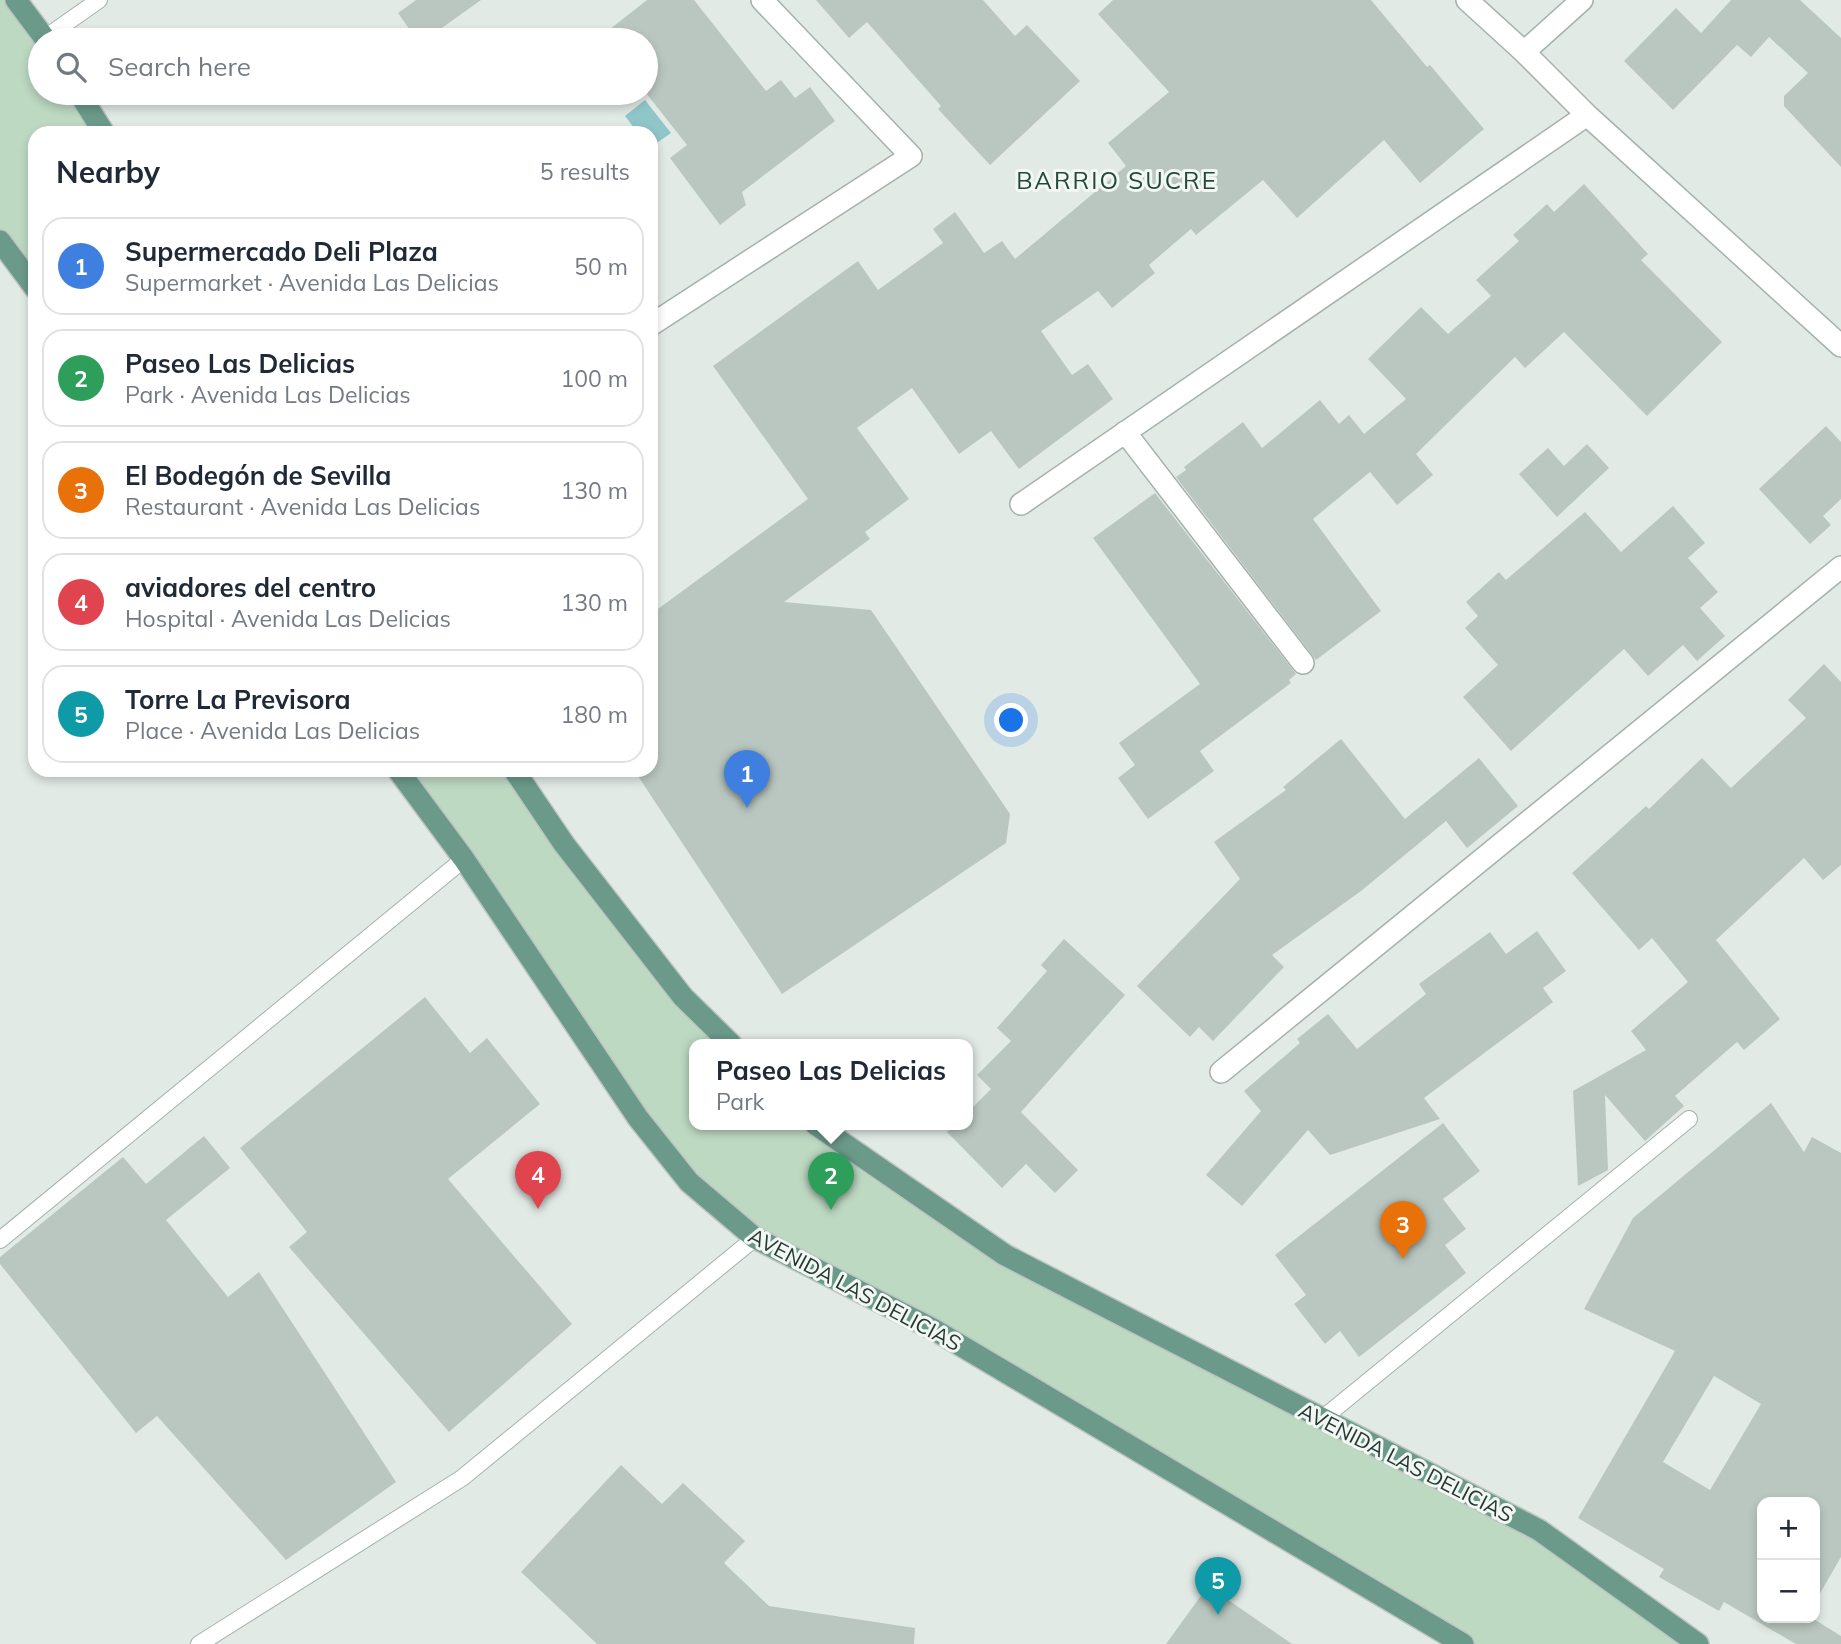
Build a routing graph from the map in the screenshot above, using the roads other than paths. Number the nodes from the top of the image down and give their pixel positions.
1 (16, 0) edge
2 (99, 0) edge
3 (762, 0) edge
4 (1467, 0) edge
5 (1582, 0) edge
6 (38, 28) edge
7 (61, 28) edge
8 (1524, 52) junction
9 (86, 105) edge
10 (1587, 115) junction
11 (100, 126) edge
12 (0, 241) edge
13 (28, 279) edge
14 (658, 320) edge
15 (1841, 346) edge
16 (1125, 432) junction
17 (1021, 504) dead end
18 (1841, 567) edge
19 (1303, 663) dead end
20 (403, 777) edge
21 (519, 777) edge
22 (464, 859) junction
23 (726, 1039) edge
24 (1222, 1072) dead end
25 (1689, 1119) dead end
26 (824, 1130) edge
27 (755, 1238) junction
28 (0, 1240) edge
29 (1322, 1419) junction
30 (199, 1644) edge
31 (1463, 1644) edge
32 (1698, 1644) edge

1 - 6 main road
2 - 7 lane
3 - 14 street
4 - 8 street
5 - 8 street
8 - 10 street
9 - 11 main road
10 - 15 street
10 - 16 street
12 - 13 main road
16 - 17 street
16 - 19 street
18 - 24 street
20 - 22 main road, AVENIDA LAS DELICIAS
21 - 23 main road
22 - 27 main road, AVENIDA LAS DELICIAS
22 - 28 lane
25 - 29 lane
26 - 29 main road, AVENIDA LAS DELICIAS
27 - 30 lane
27 - 31 main road, AVENIDA LAS DELICIAS
29 - 32 main road, AVENIDA LAS DELICIAS

